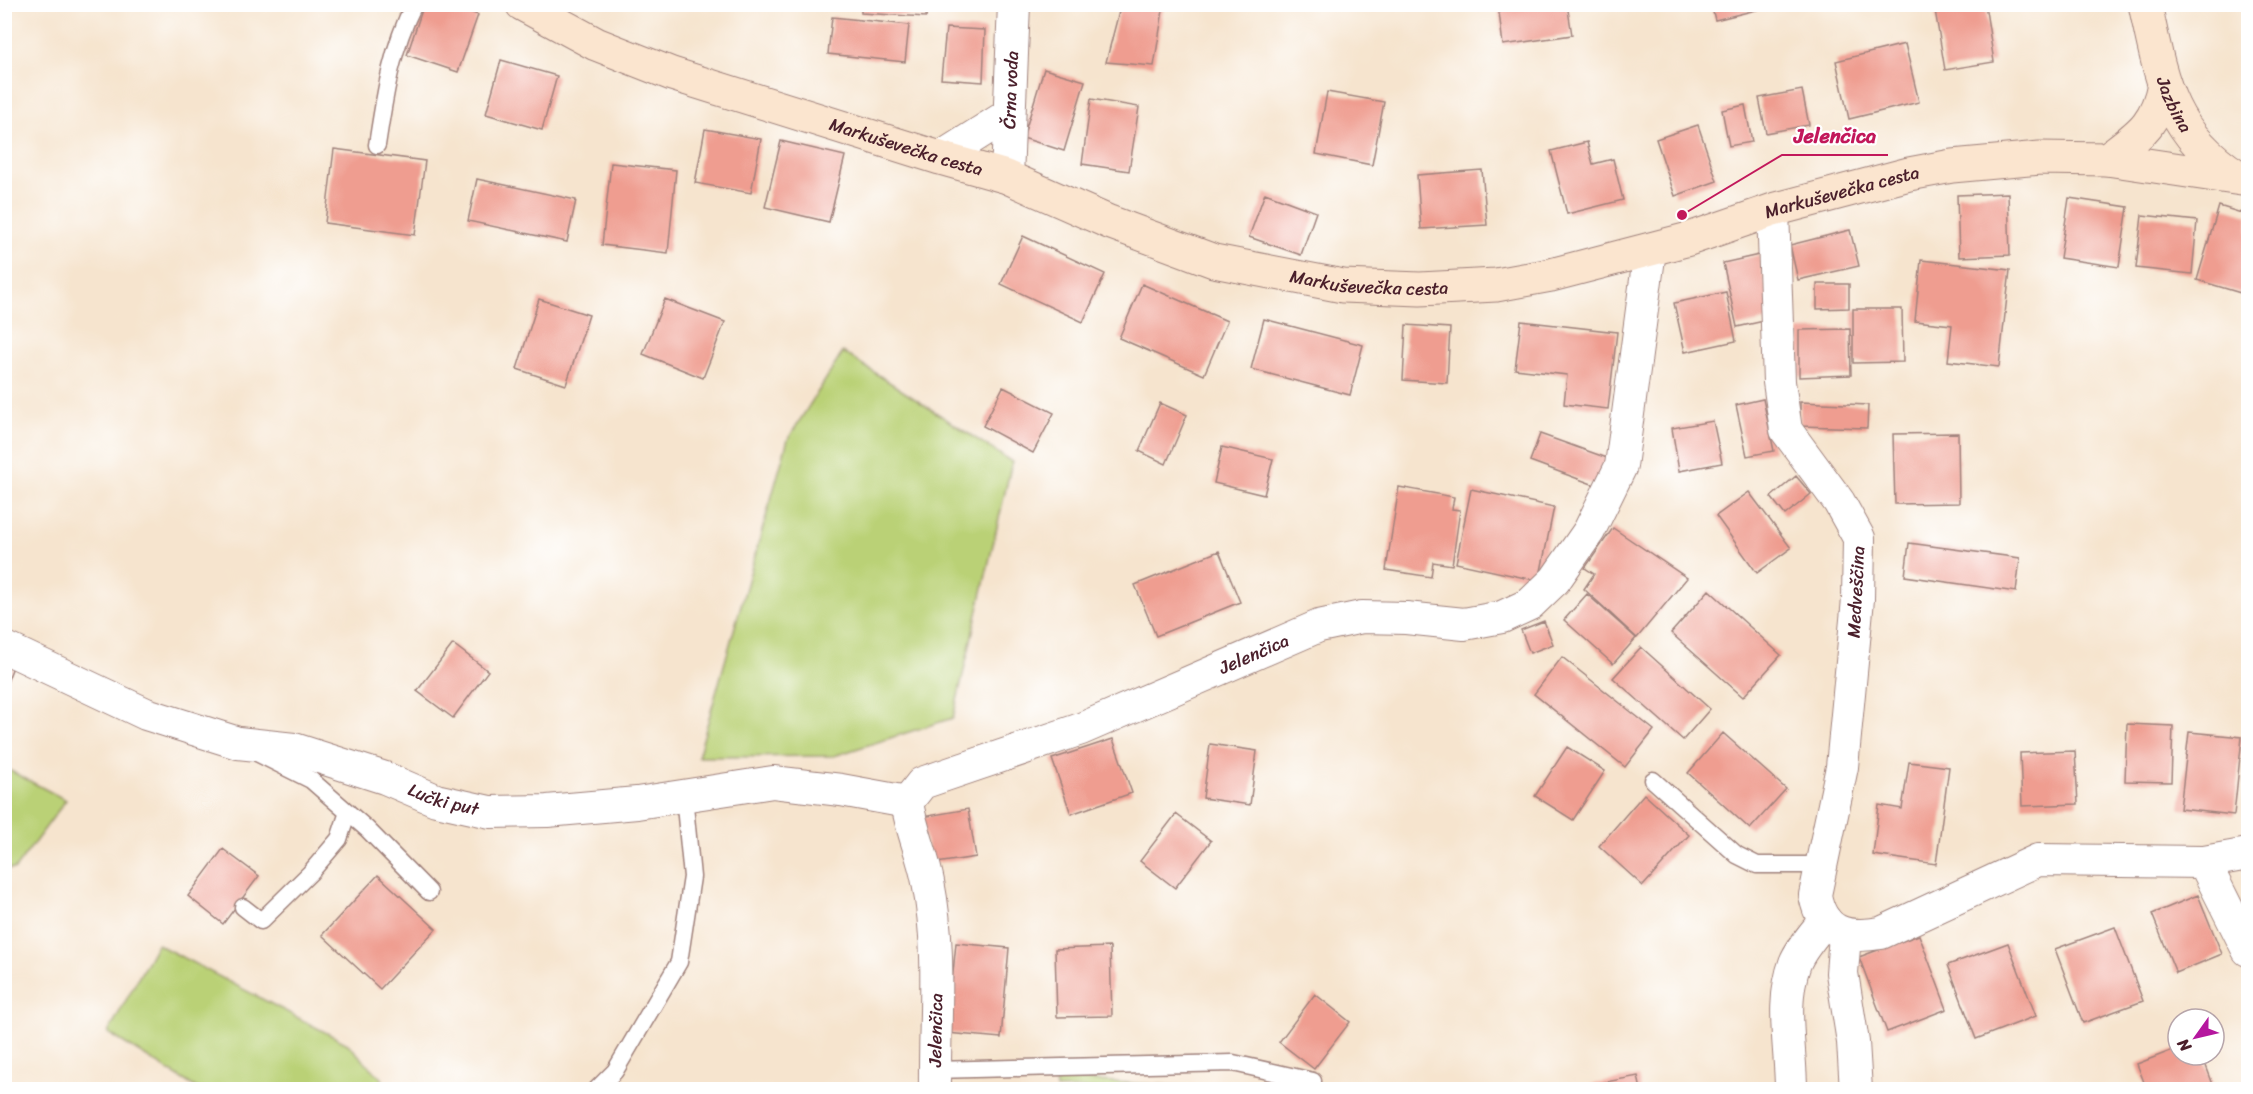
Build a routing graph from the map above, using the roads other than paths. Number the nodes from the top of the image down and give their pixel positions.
1 (414, 4) edge
2 (522, 4) edge
3 (1014, 4) edge
4 (2145, 4) edge
5 (2164, 84) junction
6 (1008, 115) junction
7 (377, 145) dead end
8 (940, 158) junction
9 (2107, 159) junction
10 (1007, 177) junction
11 (2245, 180) edge
12 (1773, 210) junction
13 (1650, 250) junction
14 (4, 647) edge
15 (238, 743) junction
16 (1653, 780) dead end
17 (684, 796) junction
18 (907, 802) junction
19 (348, 812) junction
20 (2248, 854) edge
21 (2204, 862) junction
22 (1820, 865) junction
23 (429, 892) dead end
24 (243, 907) dead end
25 (1835, 927) junction
26 (2248, 950) edge
27 (934, 1080) edge
28 (1313, 1081) dead end
29 (596, 1089) edge
30 (1791, 1089) edge
31 (1856, 1089) edge

1 - 7 lane
2 - 8 main road, Markuševečka cesta
3 - 6 street, Črna voda
4 - 5 main road, Jazbina
5 - 9 main road
5 - 11 main road, Jazbina
6 - 8 street
6 - 10 street, Črna voda
8 - 10 main road, Markuševečka cesta
9 - 11 main road, Markuševečka cesta
9 - 12 main road, Markuševečka cesta
10 - 13 main road, Markuševečka cesta
12 - 13 main road, Markuševečka cesta
12 - 22 street, Medveščina
13 - 18 street, Jelenčica
14 - 15 street, Lučki put
15 - 17 street, Lučki put
15 - 19 lane
16 - 22 lane
17 - 18 street, Lučki put
17 - 29 lane
18 - 27 street, Jelenčica
19 - 23 lane
19 - 24 lane
20 - 21 street
21 - 25 street
21 - 26 street
22 - 25 street, Medveščina
25 - 30 street
25 - 31 street, Medveščina
27 - 28 lane

